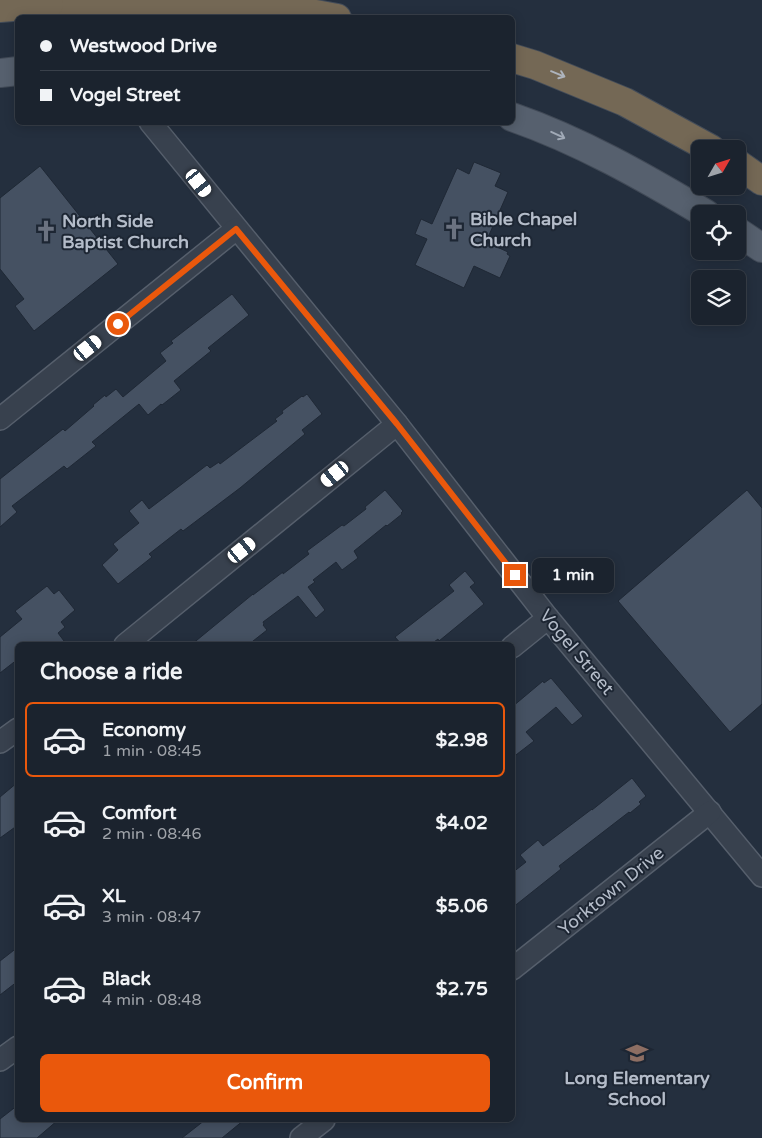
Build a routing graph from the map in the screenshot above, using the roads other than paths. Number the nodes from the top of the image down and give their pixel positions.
1 (80, 0) edge
2 (31, 6) junction
3 (0, 8) edge
4 (321, 15) edge
5 (515, 59) edge
6 (15, 71) edge
7 (0, 73) edge
8 (515, 119) edge
9 (152, 125) edge
10 (695, 140) edge
11 (746, 170) edge
12 (762, 181) edge
13 (691, 205) edge
14 (236, 229) junction
15 (746, 237) edge
16 (762, 248) edge
17 (0, 420) edge
18 (397, 424) junction
19 (548, 618) junction
20 (130, 642) edge
21 (515, 645) edge
22 (15, 731) edge
23 (0, 742) edge
24 (710, 812) junction
25 (762, 876) edge
26 (515, 968) edge
27 (15, 1048) edge
28 (0, 1060) edge
29 (321, 1122) edge
30 (301, 1138) edge

1 - 2 highway
2 - 3 highway
2 - 4 highway
5 -> 10 highway
6 - 7 main road
8 -> 13 main road
9 - 14 street, Vogel Street
11 - 12 highway
14 - 17 street
14 - 18 street, Vogel Street
15 - 16 main road
18 - 19 street, Vogel Street
18 - 20 street
19 - 21 street
19 - 24 street, Vogel Street
22 - 23 street
24 - 25 street, Vogel Street
24 - 26 street, Yorktown Drive
27 - 28 street
29 - 30 street

